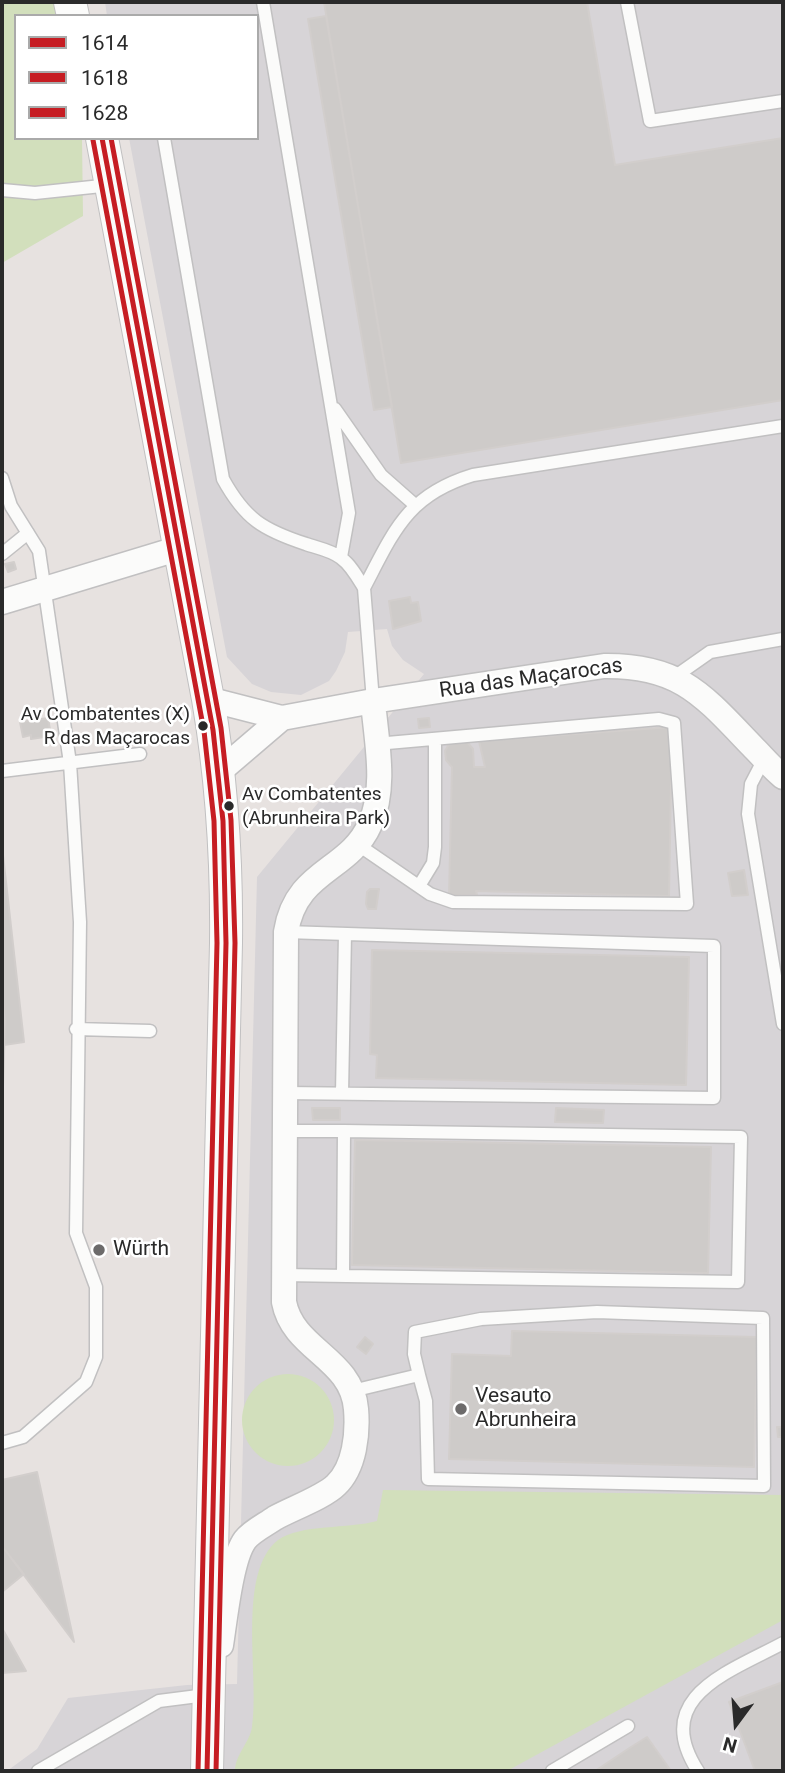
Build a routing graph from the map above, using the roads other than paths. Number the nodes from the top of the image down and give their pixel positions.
1 (263, 2) edge
2 (628, 2) edge
3 (783, 101) edge
4 (102, 140) edge
5 (164, 140) edge
6 (112, 185) junction
7 (2, 190) edge
8 (331, 399) junction
9 (783, 426) edge
10 (2, 478) edge
11 (415, 505) junction
12 (28, 533) junction
13 (180, 548) junction
14 (2, 554) edge
15 (341, 557) junction
16 (364, 588) junction
17 (44, 590) junction
18 (2, 602) edge
19 (783, 639) edge
20 (673, 678) junction
21 (208, 699) junction
22 (373, 701) junction
23 (282, 718) junction
24 (435, 739) junction
25 (376, 744) junction
26 (140, 754) dead end
27 (764, 759) junction
28 (70, 763) junction
29 (2, 771) edge
30 (220, 771) junction
31 (783, 777) edge
32 (357, 844) junction
33 (419, 886) junction
34 (286, 932) junction
35 (345, 934) junction
36 (783, 1024) edge
37 (76, 1029) junction
38 (149, 1031) dead end
39 (285, 1093) junction
40 (341, 1093) junction
41 (285, 1131) junction
42 (344, 1131) junction
43 (281, 1275) junction
44 (343, 1276) junction
45 (419, 1375) junction
46 (352, 1391) junction
47 (2, 1443) edge
48 (783, 1643) edge
49 (207, 1709) junction
50 (628, 1726) dead end
51 (38, 1771) edge
52 (207, 1771) edge
53 (552, 1771) edge
54 (698, 1771) edge

1 - 8 lane
2 - 3 lane
4 - 6 street
5 - 15 lane
6 - 7 lane
6 - 13 street
8 - 11 lane
8 - 15 lane
9 - 11 lane
10 - 12 lane
11 - 16 lane
12 - 14 lane
12 - 17 lane
13 - 17 street
13 - 21 street
15 - 16 lane
16 - 22 lane
17 - 18 street
17 - 28 lane
19 - 20 lane
20 - 22 street, Rua das Maçarocas
20 - 27 street, Rua das Maçarocas
21 - 23 street, Rua das Maçarocas
21 - 30 street
22 - 23 street, Rua das Maçarocas
22 - 25 street
23 - 30 street, Rua das Maçarocas
24 - 25 lane
24 - 33 lane
24 - 33 lane
25 - 32 street
26 - 28 lane
27 - 31 street, Rua das Maçarocas
27 - 36 lane
28 - 29 lane
28 - 37 lane
30 - 49 street
32 - 33 lane
32 - 34 street
34 - 35 lane
34 - 39 street
35 - 40 lane
35 - 40 lane
37 - 38 lane
37 - 47 lane
39 - 40 lane
39 - 41 street
41 - 42 lane
41 - 43 street
42 - 44 lane
42 - 44 lane
43 - 44 lane
43 - 46 street
45 - 45 lane
45 - 46 lane
46 - 49 street
48 - 54 lane
49 - 51 lane
49 - 52 street
50 - 53 lane

